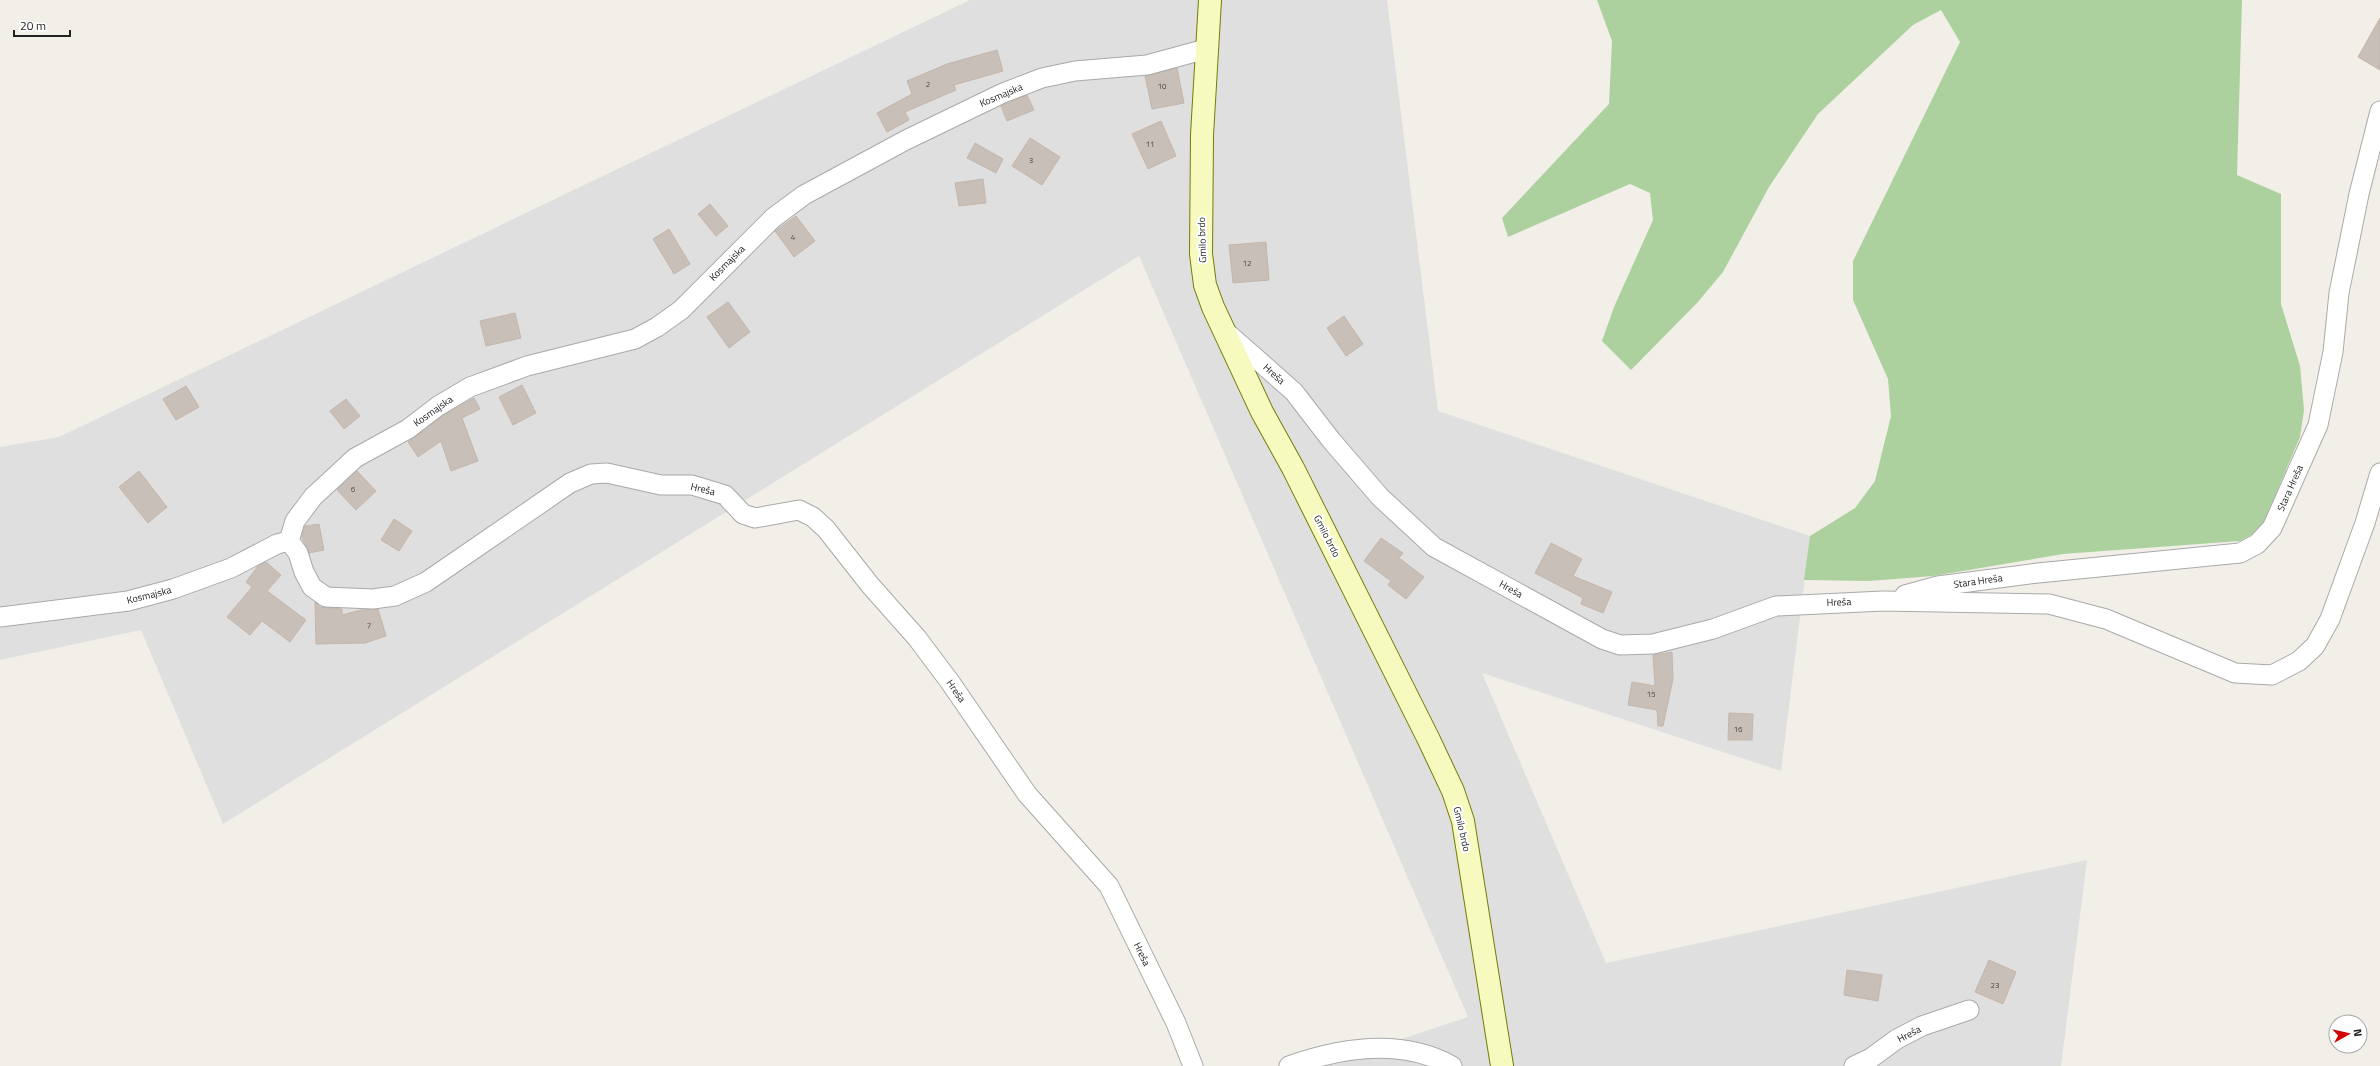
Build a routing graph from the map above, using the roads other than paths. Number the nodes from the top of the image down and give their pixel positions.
1 (1210, 0) edge
2 (1206, 49) junction
3 (2380, 111) edge
4 (1223, 329) junction
5 (2380, 473) edge
6 (289, 541) junction
7 (1883, 601) junction
8 (0, 617) edge
9 (1968, 1010) dead end
10 (1193, 1066) edge
11 (1289, 1066) edge
12 (1452, 1066) edge
13 (1502, 1066) edge
14 (1854, 1066) edge

1 - 2 main road, Gmilo brdo
2 - 4 main road, Gmilo brdo
2 - 6 street, Kosmajska
3 - 7 street, Stara Hreša
4 - 7 street, Hreša
4 - 13 main road, Gmilo brdo
5 - 7 street, Stara Hreša
6 - 8 street, Kosmajska
6 - 10 street, Hreša
9 - 14 street, Hreša
11 - 12 street

